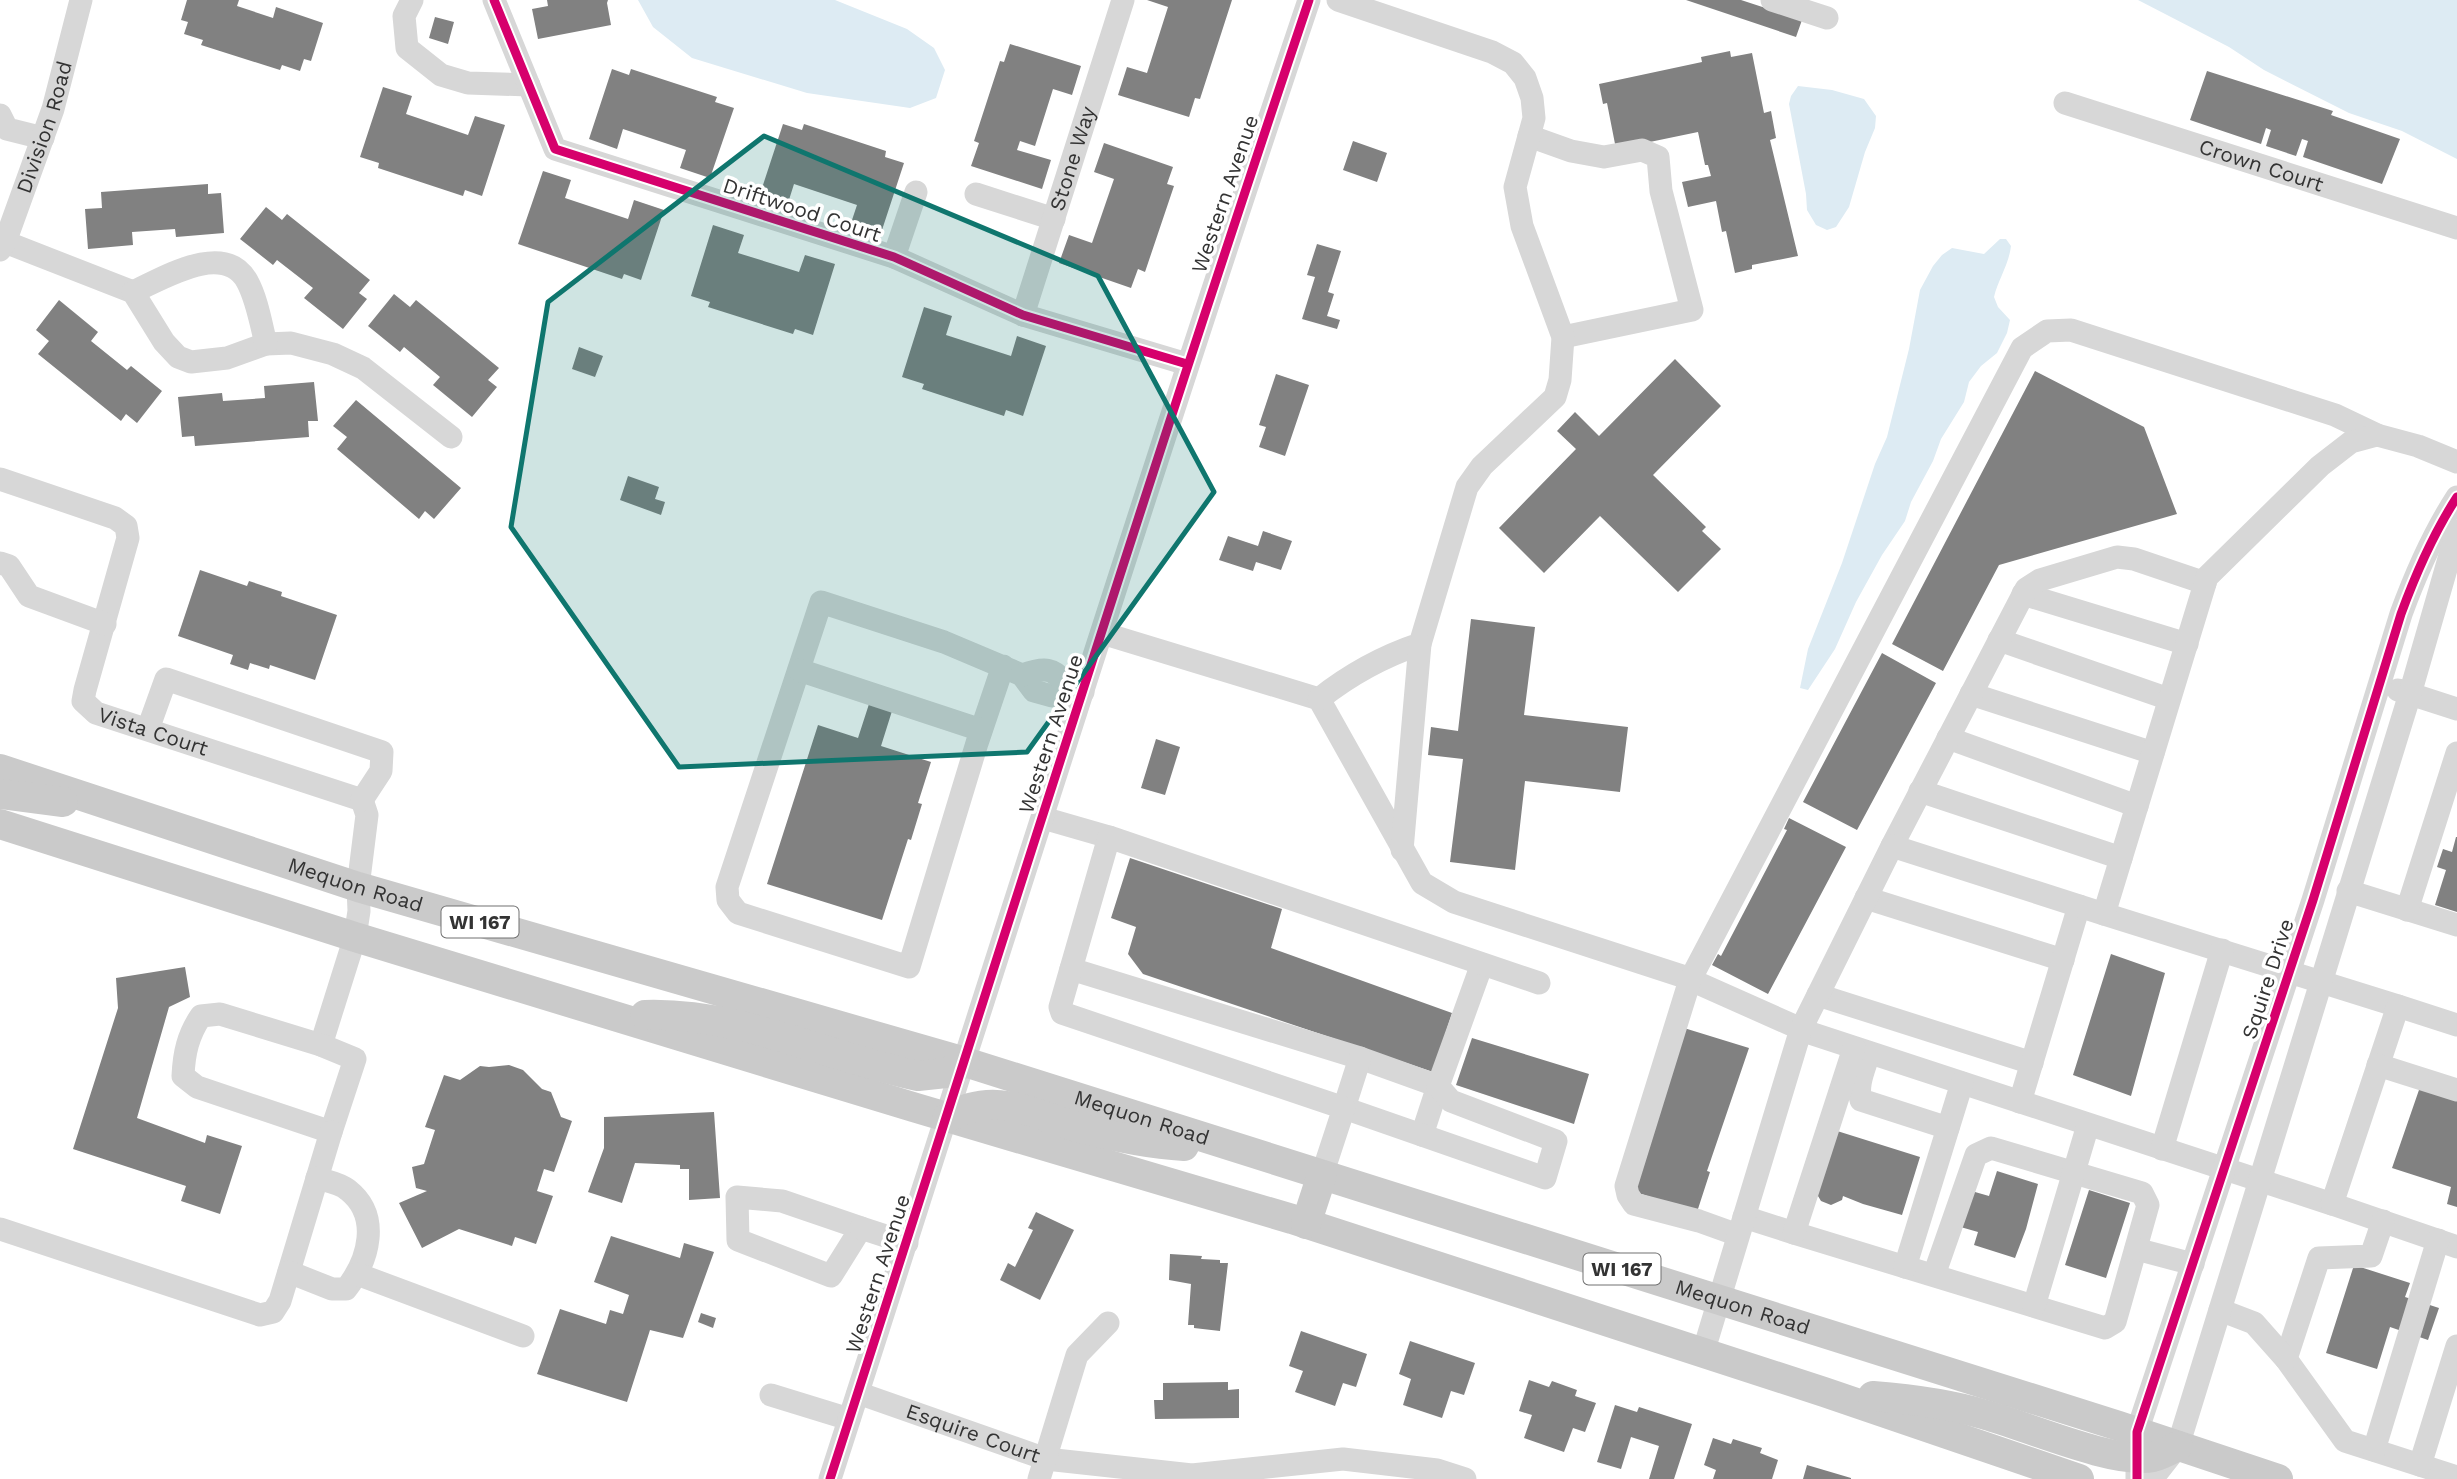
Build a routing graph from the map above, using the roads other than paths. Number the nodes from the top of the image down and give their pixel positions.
1 (80, 0) edge
2 (412, 0) edge
3 (494, 0) edge
4 (1123, 0) edge
5 (1309, 0) edge
6 (1338, 0) edge
7 (1772, 0) edge
8 (1827, 18) dead end
9 (528, 85) junction
10 (2065, 103) dead end
11 (1, 118) edge
12 (1529, 136) junction
13 (43, 138) junction
14 (916, 192) dead end
15 (975, 194) dead end
16 (1054, 219) junction
17 (2457, 228) edge
18 (3, 246) edge
19 (894, 257) junction
20 (133, 292) junction
21 (1023, 315) junction
22 (1563, 337) junction
23 (266, 344) junction
24 (1187, 364) junction
25 (2377, 435) junction
26 (451, 437) dead end
27 (2457, 462) edge
28 (0, 479) edge
29 (2457, 497) edge
30 (2457, 531) edge
31 (0, 562) edge
32 (2205, 583) junction
33 (2023, 594) junction
34 (105, 624) junction
35 (1102, 634) junction
36 (1999, 640) junction
37 (1420, 644) junction
38 (2187, 644) junction
39 (799, 670) junction
40 (1012, 671) junction
41 (2379, 683) junction
42 (1076, 690) junction
43 (1971, 694) junction
44 (2410, 694) junction
45 (1319, 699) junction
46 (2169, 699) junction
47 (2457, 709) edge
48 (148, 729) junction
49 (981, 730) junction
50 (1948, 738) junction
51 (2153, 753) junction
52 (2457, 753) edge
53 (0, 769) edge
54 (1920, 791) junction
55 (0, 794) edge
56 (362, 800) junction
57 (2137, 806) junction
58 (115, 807) junction
59 (1043, 818) junction
60 (0, 824) edge
61 (1109, 837) junction
62 (1892, 846) junction
63 (1402, 850) junction
64 (2121, 858) junction
65 (358, 887) junction
66 (2348, 891) junction
67 (1866, 898) junction
68 (2079, 906) junction
69 (2407, 910) junction
70 (2104, 914) junction
71 (2457, 925) edge
72 (355, 937) junction
73 (2222, 950) junction
74 (2063, 960) junction
75 (1482, 964) junction
76 (1071, 969) junction
77 (2289, 971) junction
78 (1690, 980) junction
79 (2320, 982) junction
80 (1539, 984) dead end
81 (1818, 996) junction
82 (2398, 1006) junction
83 (613, 1016) junction
84 (2457, 1025) edge
85 (1801, 1029) junction
86 (321, 1045) junction
87 (1862, 1050) junction
88 (1360, 1058) junction
89 (965, 1062) junction
90 (2032, 1063) junction
91 (2378, 1065) junction
92 (1962, 1083) junction
93 (1438, 1086) junction
94 (2457, 1090) edge
95 (2020, 1102) junction
96 (1344, 1108) junction
97 (947, 1118) junction
98 (2088, 1125) junction
99 (1948, 1128) junction
100 (331, 1132) junction
101 (1422, 1135) junction
102 (1237, 1149) junction
103 (2162, 1149) junction
104 (2224, 1169) junction
105 (2073, 1172) junction
106 (1322, 1175) junction
107 (317, 1178) junction
108 (2258, 1180) junction
109 (2332, 1204) junction
110 (2383, 1221) junction
111 (1306, 1224) junction
112 (1741, 1226) junction
113 (861, 1228) junction
114 (0, 1229) edge
115 (1794, 1233) junction
116 (907, 1243) junction
117 (2447, 1243) edge
118 (2136, 1249) junction
119 (2193, 1264) junction
120 (1905, 1267) junction
121 (289, 1272) junction
122 (358, 1274) junction
123 (1934, 1275) junction
124 (1718, 1300) junction
125 (2034, 1306) junction
126 (2220, 1310) junction
127 (1108, 1323) dead end
128 (523, 1336) dead end
129 (2457, 1346) edge
130 (1703, 1353) junction
131 (2286, 1359) junction
132 (1824, 1392) junction
133 (858, 1393) junction
134 (771, 1395) dead end
135 (849, 1419) junction
136 (2178, 1446) junction
137 (2374, 1450) junction
138 (2141, 1462) edge
139 (2420, 1465) junction
140 (1042, 1469) edge
141 (2457, 1477) edge
142 (830, 1479) edge
143 (1465, 1479) edge
144 (2079, 1479) edge
145 (2278, 1479) edge

1 - 13 street, Division Road
2 - 9 street
3 - 9 street, Driftwood Court
4 - 16 street, Stone Way
5 - 24 street, Western Avenue
6 - 12 street
7 - 8 street
9 - 19 street, Driftwood Court
10 - 17 street, Crown Court
11 - 13 street
12 - 22 street
12 - 22 street
13 - 18 street, Division Road
14 - 19 street
15 - 16 street
16 - 21 street, Stone Way
18 - 20 street
19 - 21 street, Driftwood Court
20 - 23 street
20 - 23 street
21 - 24 street, Driftwood Court
22 - 37 street
23 - 26 street
24 - 35 street, Western Avenue
25 - 27 street
25 - 32 street
25 - 78 street
28 - 34 street, Vista Court
29 - 41 street, Squire Drive
30 - 44 street
31 - 34 street
32 - 33 street
32 - 38 street
33 - 36 street
33 - 38 street
34 - 48 street, Vista Court
35 - 42 street, Western Avenue
35 - 45 street
36 - 43 street
36 - 46 street
37 - 45 street
37 - 63 street
38 - 46 street
39 - 40 street
39 - 49 street
39 - 49 street
40 - 42 street
40 - 49 street
41 - 44 street
41 - 77 street, Squire Drive
42 - 59 street, Western Avenue
43 - 50 street
43 - 51 street
44 - 47 street
44 - 66 street
45 - 63 street
46 - 51 street
48 - 56 street, Vista Court
48 - 56 street
50 - 54 street
50 - 57 street
51 - 57 street
52 - 69 street
53 - 58 main road, Mequon Road / WI 167
54 - 62 street
54 - 64 street
55 - 58 main road
56 - 65 street
57 - 64 street
58 - 65 main road, Mequon Road / WI 167
59 - 61 street
59 - 89 street, Western Avenue
60 - 72 main road, WI 167
61 - 75 street
61 - 76 street
62 - 67 street
62 - 68 street
63 - 78 street
64 - 70 street
65 - 72 street
65 - 89 main road, Mequon Road / WI 167
66 - 69 street
66 - 79 street
67 - 74 street
67 - 81 street
68 - 70 street
68 - 74 street
69 - 71 street
70 - 73 street
72 - 83 main road, WI 167
72 - 86 street
73 - 77 street
73 - 103 street
74 - 90 street
75 - 80 street
75 - 93 street
76 - 88 street
76 - 96 street
77 - 79 street
77 - 104 street, Squire Drive
78 - 85 street
78 - 112 street
79 - 82 street
79 - 108 street
81 - 85 street
81 - 90 street
82 - 84 street
82 - 91 street
83 - 89 main road
83 - 97 main road, WI 167
85 - 87 street
85 - 112 street
86 - 100 street
86 - 100 street
87 - 92 street
87 - 99 street
87 - 115 street
88 - 93 street
88 - 96 street
89 - 97 street, Western Avenue
89 - 102 main road, Mequon Road / WI 167
90 - 95 street
91 - 94 street
91 - 109 street
92 - 95 street
92 - 99 street
93 - 101 street
93 - 101 street
95 - 98 street
96 - 101 street
96 - 106 street
97 - 102 main road
97 - 111 main road, WI 167
97 - 116 street, Western Avenue
98 - 103 street
98 - 105 street
99 - 120 street
100 - 107 street
102 - 106 main road, Mequon Road / WI 167
103 - 104 street
104 - 108 street
104 - 119 street, Squire Drive
105 - 118 street
105 - 123 street
105 - 125 street
106 - 111 main road
106 - 124 main road, Mequon Road / WI 167
107 - 121 street
107 - 122 street
108 - 109 street
108 - 126 street
109 - 110 street
110 - 117 street
110 - 131 street
111 - 130 main road, WI 167
112 - 115 street
112 - 124 street
113 - 113 street
113 - 116 street
114 - 121 street
115 - 120 street
116 - 133 street, Western Avenue
117 - 137 street
118 - 119 street
118 - 125 street
119 - 138 street, Squire Drive
120 - 123 street
121 - 122 street
122 - 128 street
123 - 125 street
124 - 130 street
124 - 138 main road, Mequon Road / WI 167
126 - 131 street
126 - 136 street
127 - 140 street
129 - 139 street
130 - 132 main road, WI 167
131 - 137 street
132 - 138 main road
132 - 144 main road, WI 167
133 - 135 street, Western Avenue
133 - 140 street, Esquire Court
134 - 135 street
135 - 142 street, Western Avenue
136 - 138 main road
136 - 145 main road
137 - 139 street
139 - 141 street
140 - 143 street, Esquire Court

